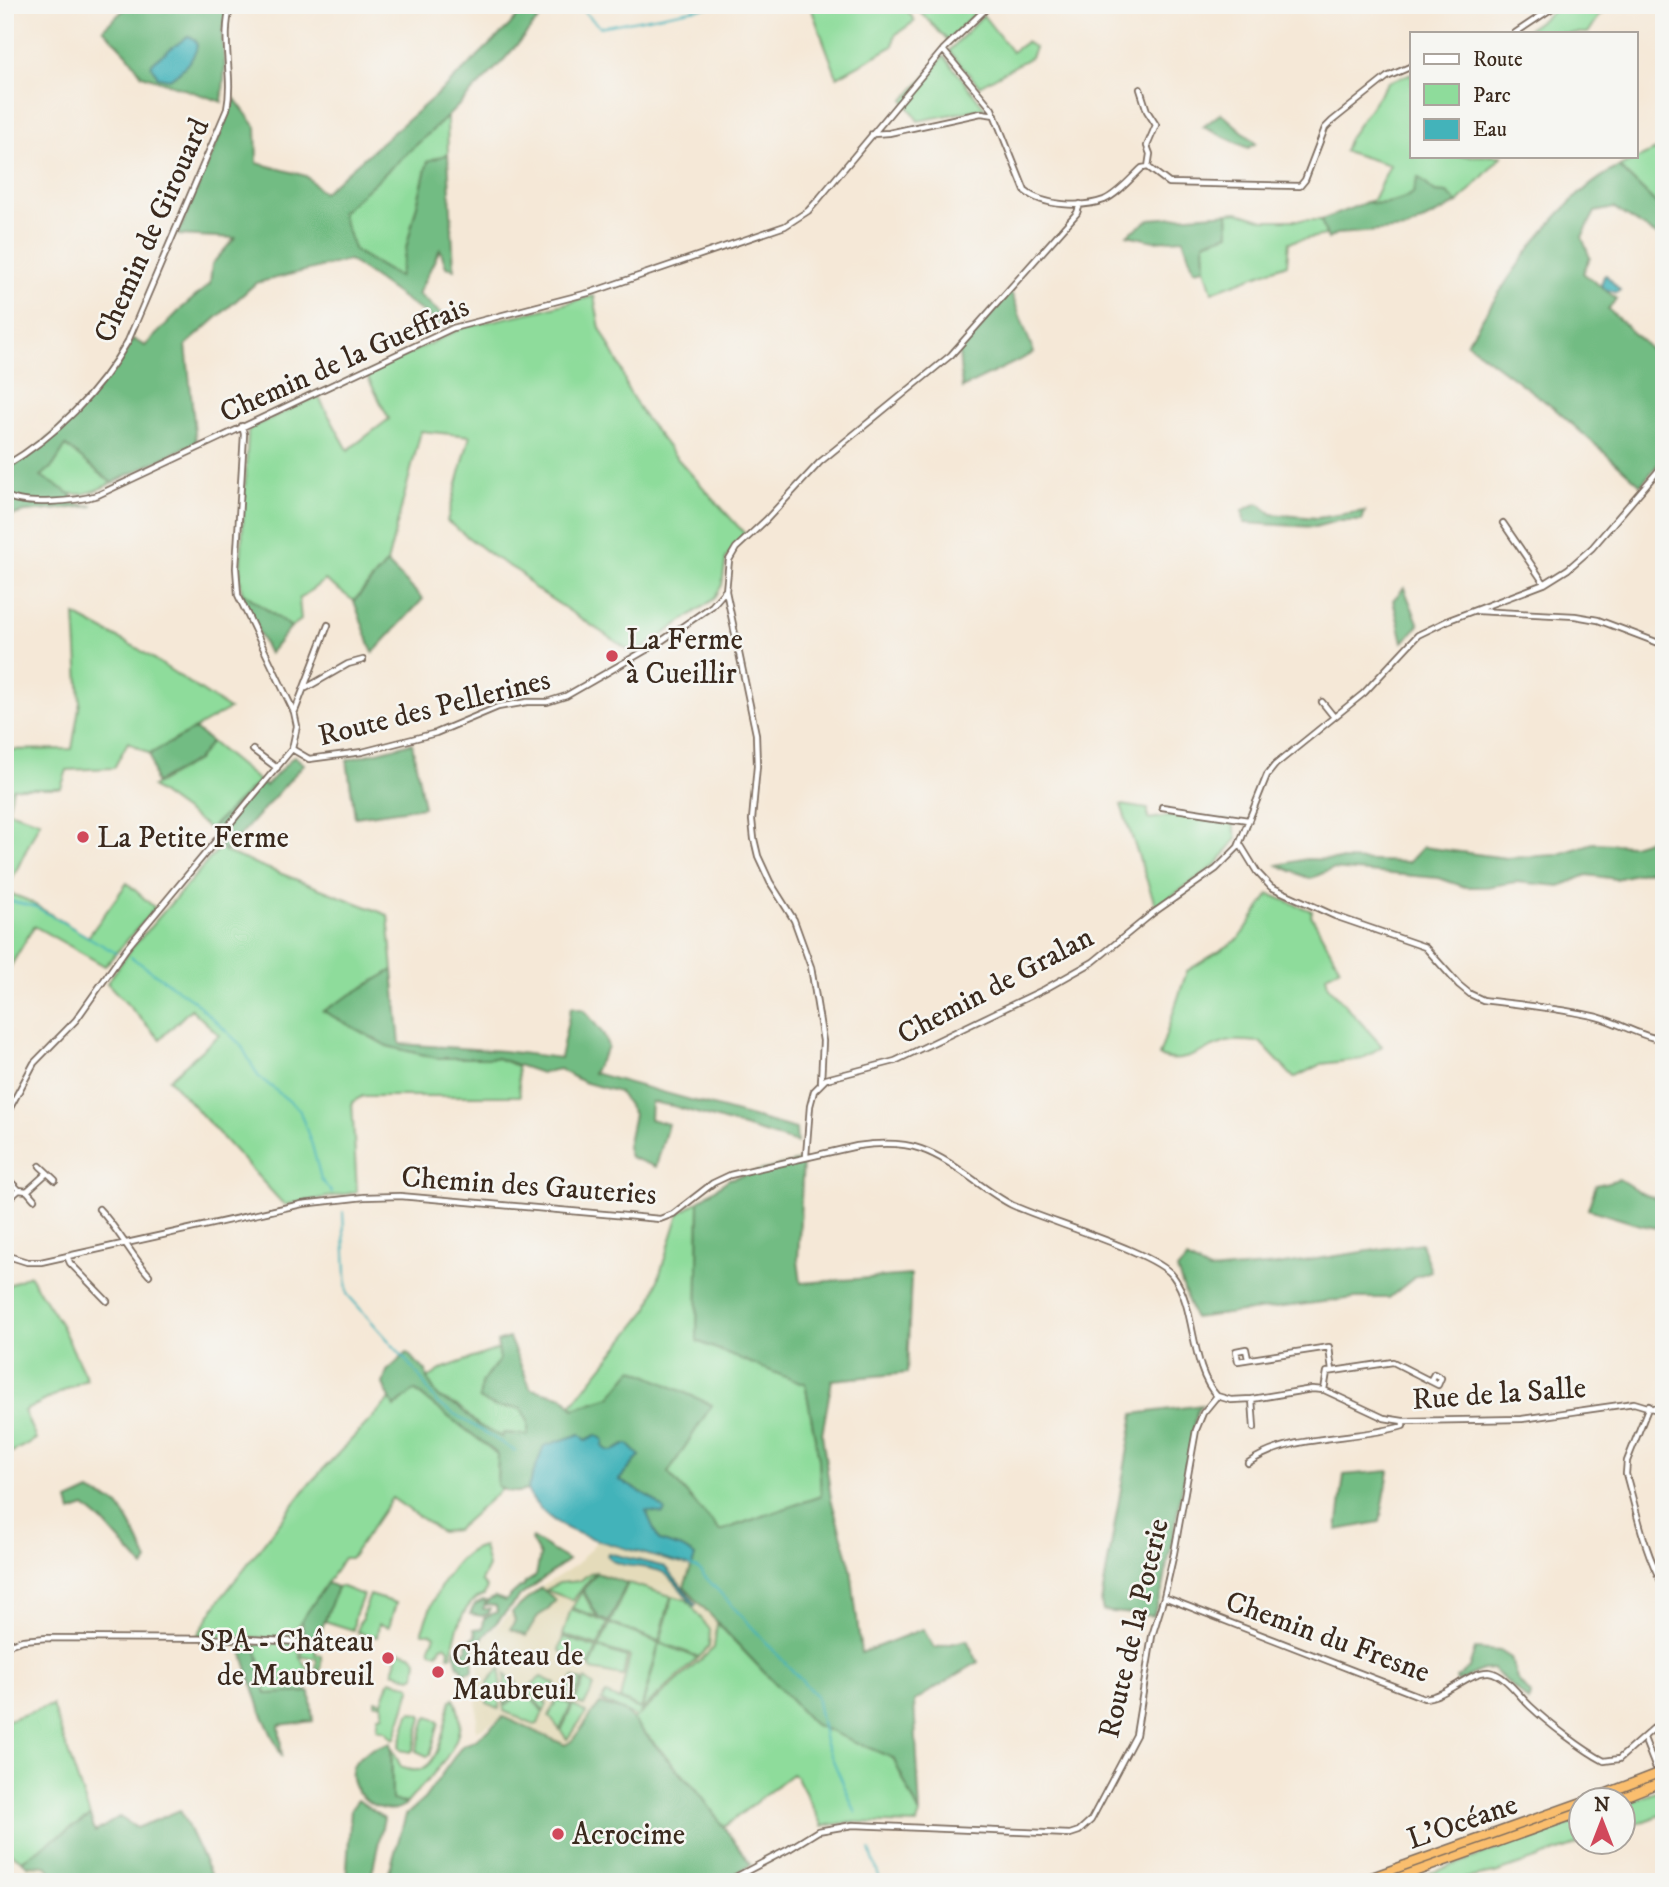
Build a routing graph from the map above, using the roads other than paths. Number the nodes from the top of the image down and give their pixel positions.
1 (231, 5) edge
2 (990, 5) edge
3 (1557, 5) edge
4 (1516, 32) edge
5 (943, 50) junction
6 (1410, 67) edge
7 (1140, 89) dead end
8 (995, 115) junction
9 (872, 134) junction
10 (1148, 167) junction
11 (1080, 204) junction
12 (242, 426) junction
13 (1664, 464) edge
14 (5, 466) edge
15 (5, 495) edge
16 (1503, 523) dead end
17 (1545, 584) junction
18 (726, 590) junction
19 (1473, 611) junction
20 (328, 625) dead end
21 (1664, 645) edge
22 (363, 660) dead end
23 (305, 688) junction
24 (286, 695) junction
25 (299, 697) junction
26 (1322, 702) dead end
27 (294, 712) junction
28 (1334, 717) junction
29 (292, 748) junction
30 (253, 750) dead end
31 (277, 768) junction
32 (1161, 807) dead end
33 (1248, 820) junction
34 (1239, 843) junction
35 (1664, 1040) edge
36 (821, 1083) junction
37 (5, 1116) edge
38 (806, 1156) junction
39 (40, 1166) dead end
40 (47, 1173) junction
41 (5, 1176) edge
42 (55, 1180) dead end
43 (19, 1190) junction
44 (27, 1191) junction
45 (34, 1199) dead end
46 (5, 1202) edge
47 (99, 1209) dead end
48 (126, 1243) junction
49 (5, 1255) edge
50 (67, 1256) junction
51 (149, 1275) dead end
52 (107, 1301) dead end
53 (1248, 1359) dead end
54 (1332, 1371) junction
55 (1430, 1381) dead end
56 (1324, 1390) junction
57 (1217, 1396) junction
58 (1252, 1399) junction
59 (1649, 1406) junction
60 (1664, 1412) edge
61 (1403, 1421) junction
62 (1254, 1428) dead end
63 (1248, 1463) dead end
64 (1664, 1587) edge
65 (1164, 1597) junction
66 (317, 1643) dead end
67 (5, 1646) edge
68 (1664, 1719) edge
69 (1644, 1738) junction
70 (1655, 1766) dead end
71 (1664, 1771) edge
72 (1664, 1781) edge
73 (1625, 1786) edge
74 (1638, 1791) edge
75 (1568, 1807) edge
76 (1568, 1817) edge
77 (726, 1882) edge
78 (1358, 1882) edge
79 (1386, 1882) edge

1 - 14 street, Chemin de Girouard
2 - 5 street, Chemin de la Gueffrais
3 - 4 street
5 - 8 street
5 - 9 street, Chemin de la Gueffrais
6 - 10 street
7 - 10 street
8 - 9 street
8 - 11 street
9 - 12 street, Chemin de la Gueffrais
10 - 11 street
11 - 18 street
12 - 15 street, Chemin de la Gueffrais
12 - 24 street
13 - 17 street, Chemin de Gralan
16 - 17 street
17 - 19 street, Chemin de Gralan
18 - 29 street, Route des Pellerines
18 - 36 street
19 - 21 street
19 - 28 street, Chemin de Gralan
20 - 23 street
22 - 23 street
23 - 25 street
24 - 25 street
24 - 27 street
25 - 27 street
26 - 28 street
27 - 29 street
28 - 33 street, Chemin de Gralan
29 - 31 street
30 - 31 street
31 - 37 street
32 - 33 street
33 - 34 street, Chemin de Gralan
34 - 35 street
34 - 36 street, Chemin de Gralan
36 - 38 street
38 - 48 street, Chemin des Gauteries
38 - 57 street, Chemin des Gauteries
39 - 40 street
40 - 42 street
40 - 44 street
41 - 43 street
43 - 44 street
43 - 46 street
44 - 45 street
47 - 48 street
48 - 50 street, Chemin des Gauteries
48 - 51 street
49 - 50 street, Chemin des Gauteries
50 - 52 street
53 - 54 street
54 - 55 street
54 - 56 street
56 - 58 street, Rue de la Salle
56 - 61 street, Rue de la Salle
57 - 58 street, Rue de la Salle
57 - 65 street, Route de la Poterie
58 - 62 street
59 - 60 street, Rue de la Salle
59 - 61 street, Rue de la Salle
59 - 64 street
61 - 63 street
65 - 69 street, Chemin du Fresne
65 - 77 street, Route de la Poterie
66 - 67 street
68 - 69 street
69 - 70 street
71 - 73 highway
72 - 74 highway
75 - 78 highway, L’Océane
76 - 79 highway, L’Océane

